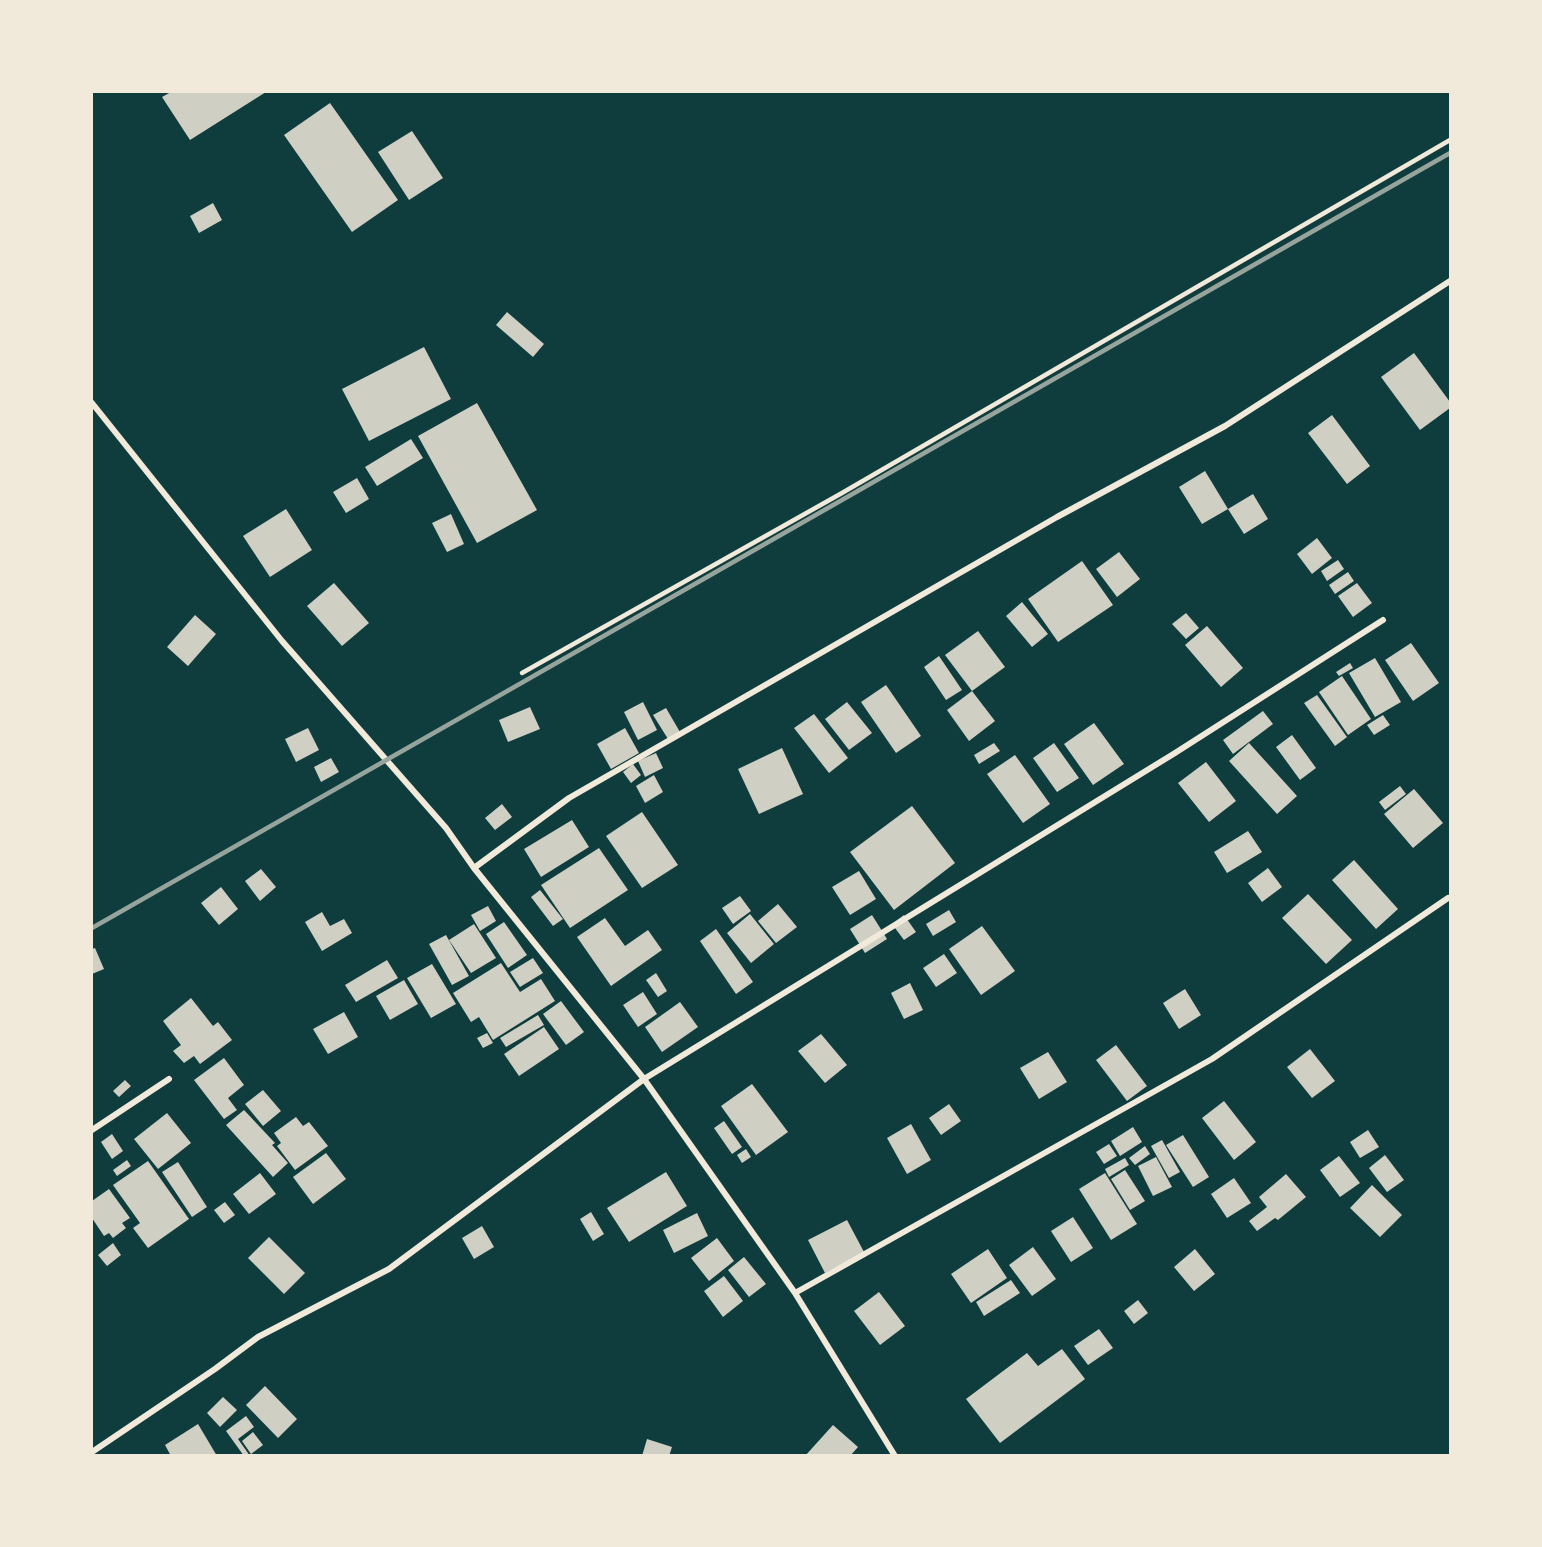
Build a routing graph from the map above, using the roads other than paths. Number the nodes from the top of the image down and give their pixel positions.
1 (1450, 140) edge
2 (1450, 281) edge
3 (92, 404) edge
4 (1383, 620) dead end
5 (522, 673) dead end
6 (474, 868) junction
7 (1448, 898) dead end
8 (169, 1078) dead end
9 (644, 1079) junction
10 (92, 1130) edge
11 (795, 1293) junction
12 (92, 1452) edge
13 (895, 1455) edge

1 - 5 lane
2 - 6 street
3 - 6 street
4 - 9 street
6 - 9 street
7 - 11 street
8 - 10 street
9 - 11 street
9 - 12 street
11 - 13 street

